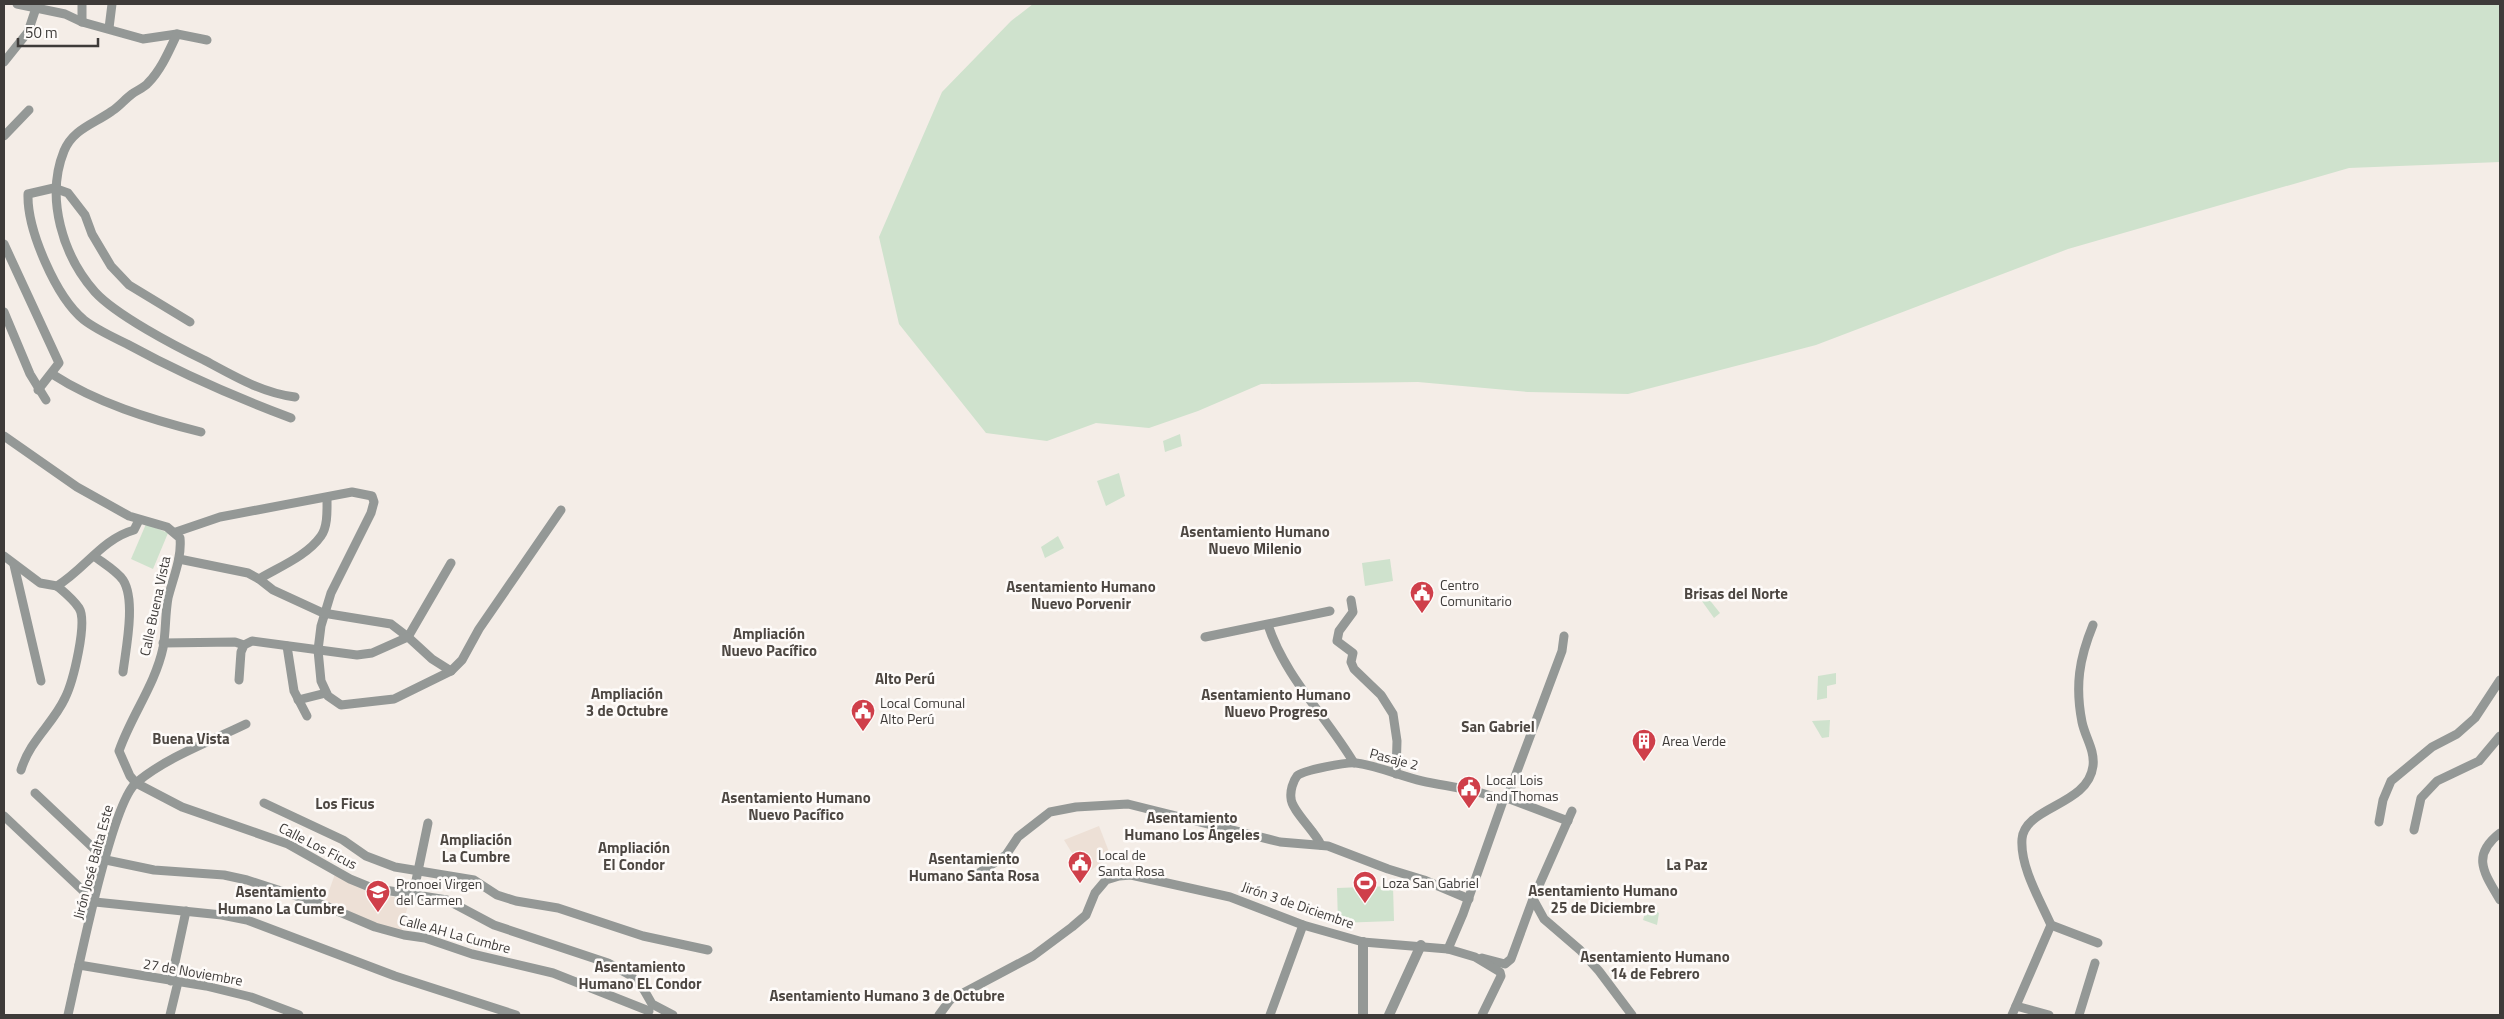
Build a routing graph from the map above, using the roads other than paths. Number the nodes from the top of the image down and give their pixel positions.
1 (17, 4) edge
2 (82, 4) edge
3 (112, 4) edge
4 (37, 6) edge
5 (82, 22) junction
6 (109, 28) junction
7 (177, 34) junction
8 (207, 40) dead end
9 (4, 62) edge
10 (28, 110) dead end
11 (4, 136) edge
12 (54, 188) junction
13 (4, 244) edge
14 (4, 312) edge
15 (190, 322) dead end
16 (52, 374) junction
17 (38, 390) junction
18 (295, 397) dead end
19 (46, 400) dead end
20 (291, 418) dead end
21 (201, 432) dead end
22 (4, 436) edge
23 (327, 498) junction
24 (561, 510) dead end
25 (139, 520) junction
26 (176, 532) junction
27 (4, 556) edge
28 (94, 556) junction
29 (178, 559) junction
30 (451, 563) dead end
31 (14, 565) junction
32 (259, 578) junction
33 (57, 586) junction
34 (1352, 600) dead end
35 (1330, 611) dead end
36 (324, 613) junction
37 (1268, 625) junction
38 (2093, 626) dead end
39 (1564, 636) dead end
40 (408, 637) junction
41 (1205, 637) dead end
42 (163, 643) junction
43 (244, 645) junction
44 (287, 646) junction
45 (318, 650) junction
46 (452, 671) junction
47 (124, 672) dead end
48 (239, 680) dead end
49 (2500, 680) edge
50 (41, 681) dead end
51 (326, 693) junction
52 (298, 700) junction
53 (306, 716) dead end
54 (246, 724) dead end
55 (2500, 736) edge
56 (1354, 763) junction
57 (21, 770) dead end
58 (1396, 774) junction
59 (136, 783) junction
60 (35, 793) dead end
61 (1505, 799) junction
62 (264, 803) dead end
63 (1572, 811) dead end
64 (4, 818) edge
65 (1568, 821) junction
66 (2379, 822) dead end
67 (428, 823) dead end
68 (2414, 830) dead end
69 (2500, 833) edge
70 (1321, 845) junction
71 (106, 860) junction
72 (419, 872) junction
73 (973, 877) dead end
74 (413, 895) junction
75 (1469, 899) junction
76 (1533, 899) junction
77 (2500, 900) edge
78 (95, 902) junction
79 (186, 911) junction
80 (1303, 925) junction
81 (2051, 925) junction
82 (1363, 942) junction
83 (2098, 944) dead end
84 (1421, 945) junction
85 (1448, 949) junction
86 (708, 950) dead end
87 (1476, 958) junction
88 (2095, 963) dead end
89 (79, 965) junction
90 (174, 982) junction
91 (650, 1010) edge
92 (2014, 1011) edge
93 (284, 1012) edge
94 (68, 1015) edge
95 (170, 1015) edge
96 (298, 1015) edge
97 (516, 1015) edge
98 (672, 1015) edge
99 (939, 1015) edge
100 (1270, 1015) edge
101 (1363, 1015) edge
102 (1389, 1015) edge
103 (1482, 1015) edge
104 (1632, 1015) edge
105 (2050, 1015) edge
106 (2079, 1015) edge

1 - 4 street
2 - 5 street
3 - 6 street
4 - 5 street
4 - 9 street
5 - 6 street
6 - 7 street
7 - 8 street
7 - 12 street
10 - 11 street
12 - 15 street
12 - 18 street
12 - 20 street
13 - 16 street
14 - 17 street
16 - 17 street
16 - 21 street
17 - 19 street
22 - 25 street
23 - 26 street
23 - 32 street
23 - 36 street
24 - 46 street
25 - 26 street
25 - 28 street
26 - 29 street, Calle Buena Vista
27 - 31 street
28 - 33 street
28 - 47 street
29 - 32 street
29 - 42 street, Calle Buena Vista
30 - 40 street
31 - 33 street
31 - 50 street
32 - 36 street
33 - 57 street
34 - 58 street
35 - 37 street
36 - 40 street
36 - 45 street
37 - 41 street
37 - 56 street
38 - 81 street
39 - 61 street
40 - 45 street
40 - 46 street
42 - 43 street
42 - 59 street, Calle Buena Vista
43 - 44 street
43 - 48 street
44 - 45 street
44 - 52 street
45 - 51 street
46 - 51 street
49 - 66 street
51 - 52 street
52 - 53 street
54 - 59 street, Jirón José Balta Este
55 - 68 street
56 - 58 street, Pasaje 2
56 - 70 street, Pasaje 2
58 - 61 street, Pasaje 2
59 - 71 street, Jirón José Balta Este
59 - 74 street, Calle Los Ficus
60 - 71 street
61 - 65 street, Pasaje 2
61 - 75 street
62 - 72 street
63 - 65 street
64 - 78 street
65 - 76 street
67 - 72 street
69 - 77 street
70 - 73 street
70 - 75 street
71 - 78 street, Jirón José Balta Este
71 - 91 street, Calle AH La Cumbre
72 - 74 street
72 - 86 street
74 - 91 street, Calle Los Ficus
75 - 85 street
76 - 87 street
76 - 104 street
78 - 79 street
78 - 89 street, Jirón José Balta Este
79 - 90 street
79 - 97 street
80 - 82 street, Jirón 3 de Diciembre
80 - 99 street, Jirón 3 de Diciembre
80 - 100 street
81 - 83 street
81 - 92 street
82 - 84 street, Jirón 3 de Diciembre
82 - 101 street
84 - 85 street, Jirón 3 de Diciembre
84 - 102 street
85 - 87 street, Jirón 3 de Diciembre
87 - 103 street, Jirón 3 de Diciembre
88 - 106 street
89 - 90 street, 27 de Noviembre
89 - 94 street, Jirón José Balta Este
90 - 93 street, 27 de Noviembre
90 - 95 street
91 - 98 street, Calle Los Ficus
92 - 105 street
93 - 96 street, 27 de Noviembre

